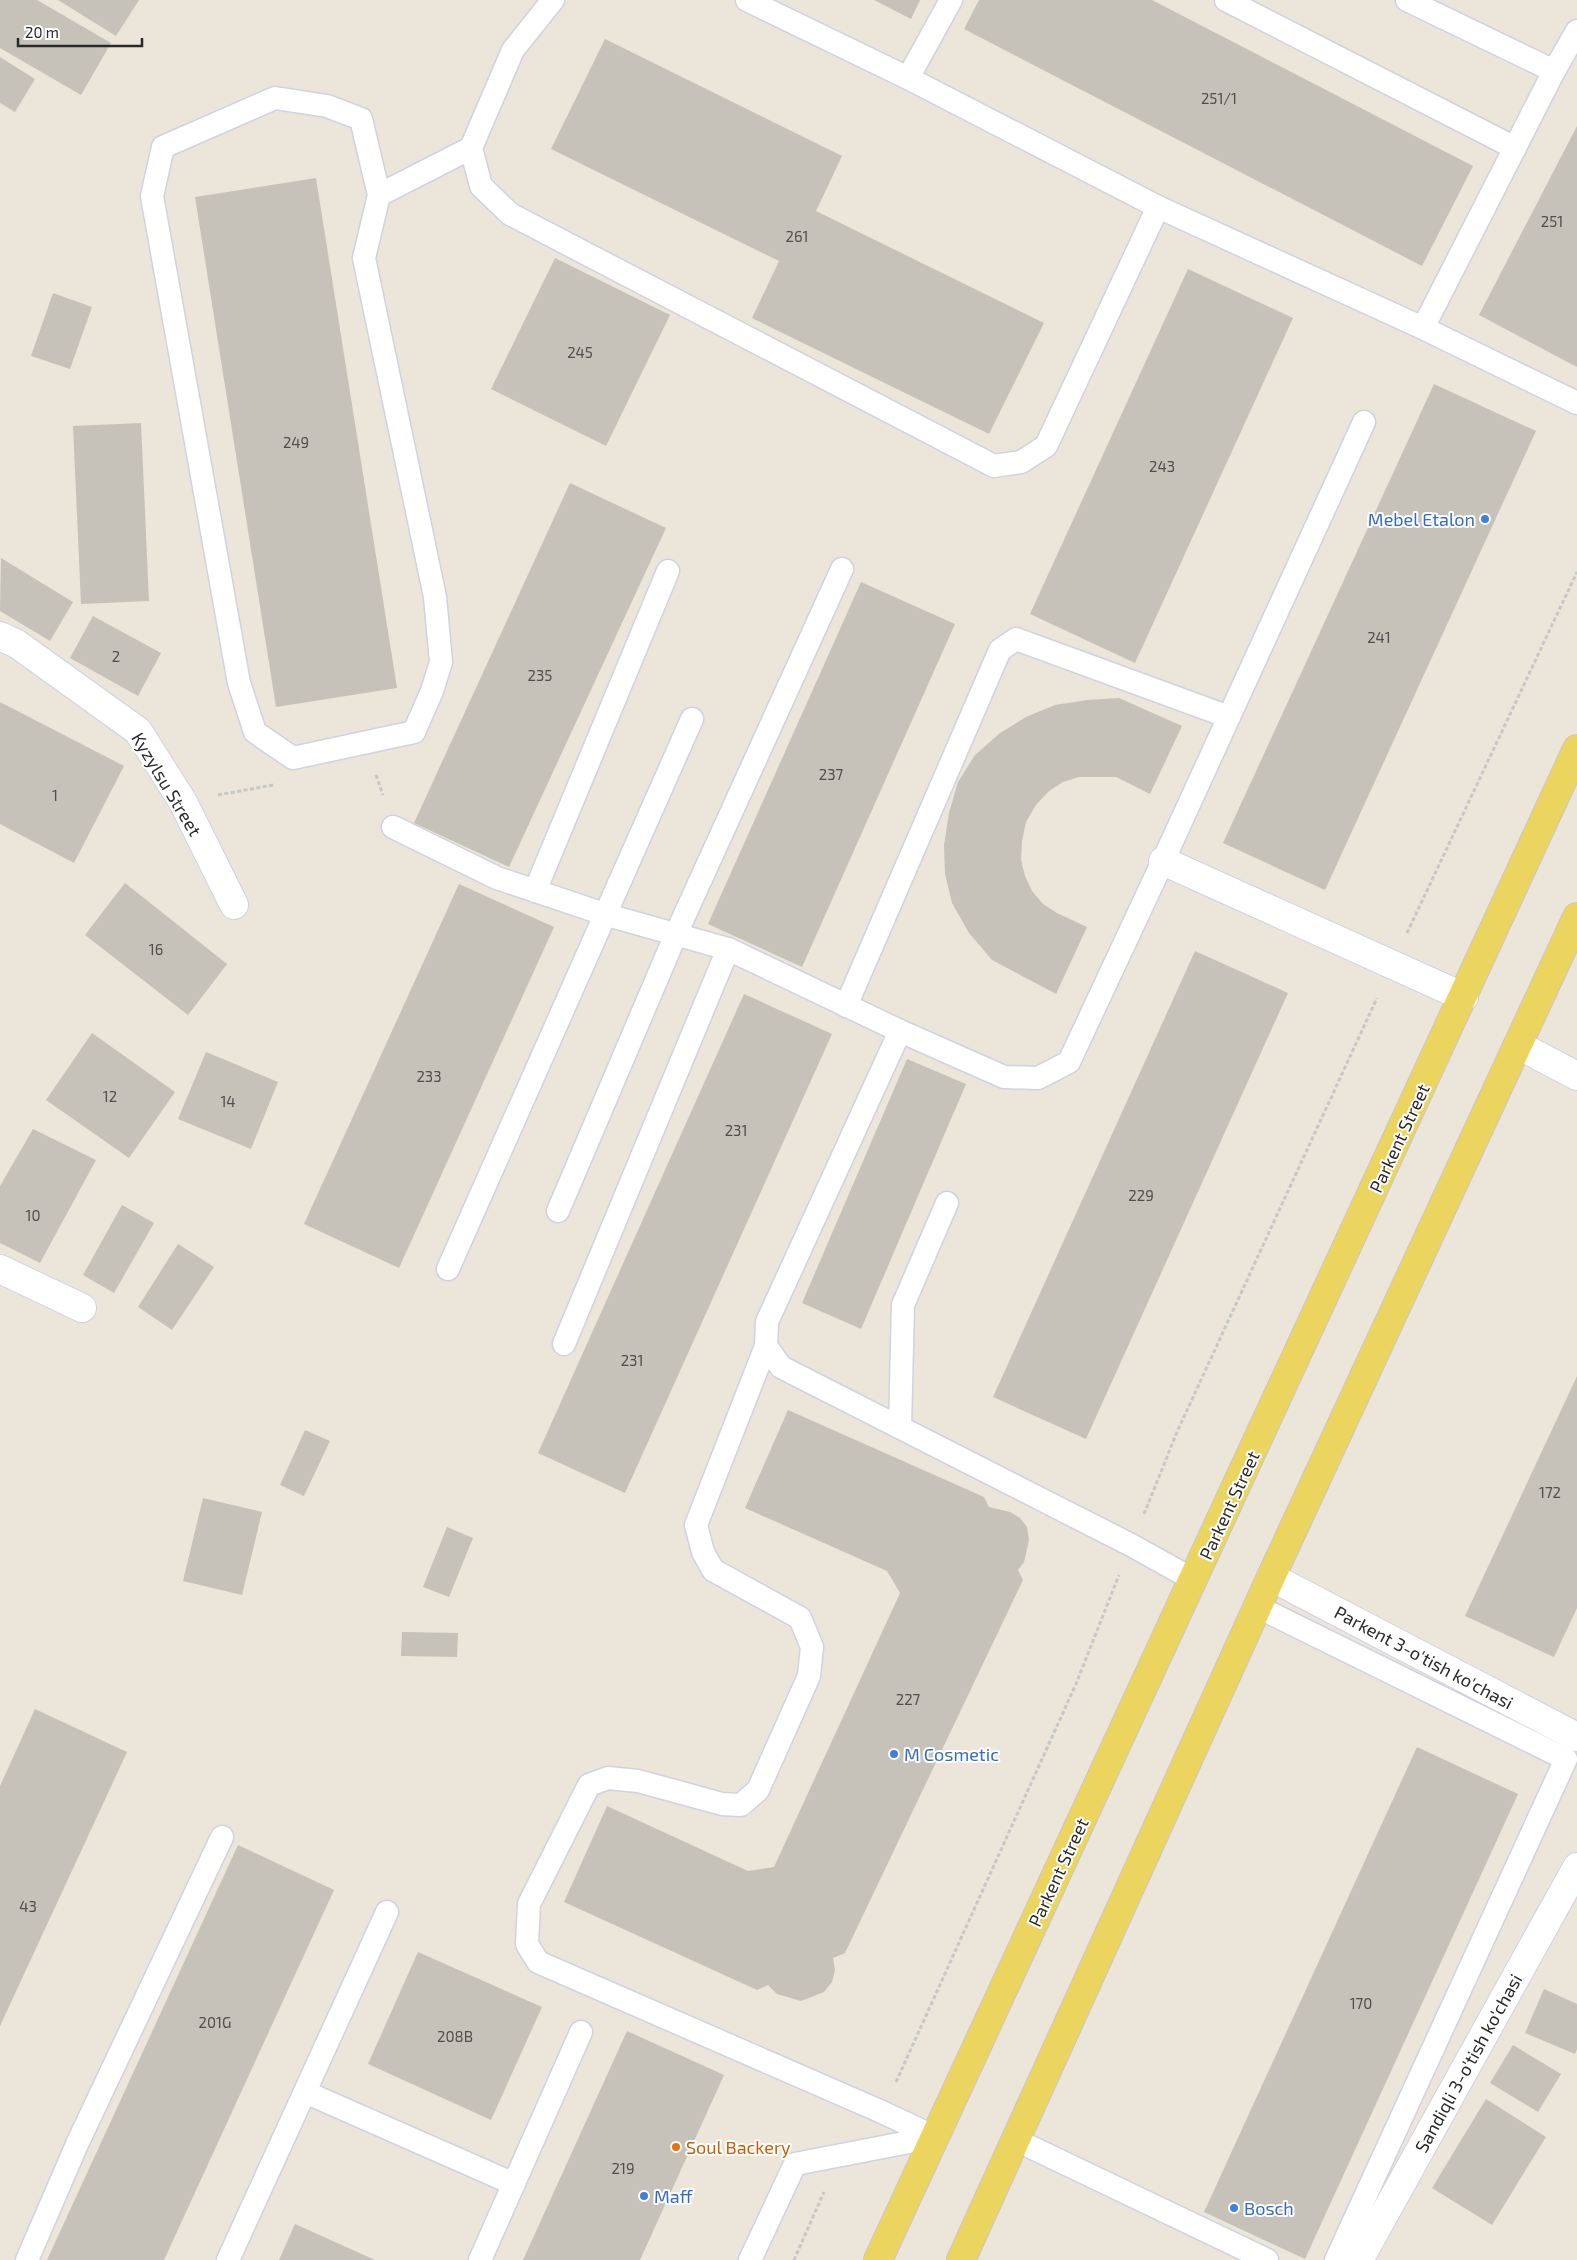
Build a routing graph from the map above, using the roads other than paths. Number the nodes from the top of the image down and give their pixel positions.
1 (553, 0) edge
2 (747, 0) edge
3 (951, 0) edge
4 (1226, 0) edge
5 (1408, 0) edge
6 (1577, 31) edge
7 (1554, 71) junction
8 (908, 78) junction
9 (471, 148) junction
10 (1515, 148) junction
11 (379, 195) junction
12 (1158, 207) junction
13 (1423, 328) junction
14 (1577, 403) edge
15 (1364, 422) dead end
16 (842, 569) dead end
17 (668, 571) dead end
18 (0, 636) edge
19 (1229, 718) junction
20 (692, 719) dead end
21 (1577, 749) edge
22 (393, 827) dead end
23 (1164, 861) junction
24 (535, 891) junction
25 (234, 904) dead end
26 (607, 915) junction
27 (1577, 917) edge
28 (676, 934) junction
29 (728, 949) junction
30 (1464, 997) junction
31 (846, 1006) junction
32 (900, 1031) junction
33 (1518, 1045) junction
34 (1577, 1076) edge
35 (947, 1203) dead end
36 (558, 1211) dead end
37 (0, 1269) edge
38 (448, 1269) dead end
39 (82, 1308) dead end
40 (564, 1344) dead end
41 (766, 1346) junction
42 (900, 1428) junction
43 (1271, 1577) junction
44 (1194, 1580) junction
45 (1258, 1607) junction
46 (1577, 1737) edge
47 (222, 1837) dead end
48 (1577, 1867) edge
49 (387, 1912) dead end
50 (581, 2032) dead end
51 (305, 2092) junction
52 (935, 2138) junction
53 (1016, 2140) junction
54 (514, 2184) junction
55 (27, 2260) edge
56 (228, 2260) edge
57 (480, 2260) edge
58 (750, 2260) edge
59 (878, 2260) edge
60 (961, 2260) edge
61 (1267, 2260) edge
62 (1336, 2260) edge
63 (1359, 2260) edge

1 - 9 lane
2 - 8 lane
3 - 8 lane
4 - 10 lane
5 - 7 lane
6 - 7 lane
7 - 10 lane
8 - 12 lane
9 - 11 lane
9 - 12 lane
10 - 13 lane
11 - 11 lane
12 - 13 lane
13 - 14 lane
15 - 19 lane
16 - 28 lane
17 - 24 lane
18 - 25 street, Kyzylsu Street
19 - 23 lane
19 - 31 lane
20 - 26 lane
21 - 30 main road, Parkent Street
22 - 24 lane
23 - 30 street
23 - 32 lane
24 - 26 lane
26 - 28 lane
26 - 38 lane
27 - 33 main road
28 - 29 lane
28 - 36 lane
29 - 31 lane
29 - 40 lane
30 - 44 main road, Parkent Street
31 - 32 lane
32 - 41 lane
33 - 34 street
33 - 43 main road
35 - 42 lane
37 - 39 street
41 - 42 lane
41 - 52 lane
42 - 44 lane
43 - 45 main road
43 - 46 street, Parkent 3-o'tish ko'chasi
44 - 52 main road, Parkent Street
45 - 53 main road
45 - 62 lane
47 - 55 lane
48 - 63 street, Sandiqli 3-o'tish ko'chasi
49 - 51 lane
50 - 54 lane
51 - 54 lane
51 - 56 lane
52 - 58 lane
52 - 59 main road, Parkent Street
53 - 60 main road
53 - 61 lane
54 - 57 lane

